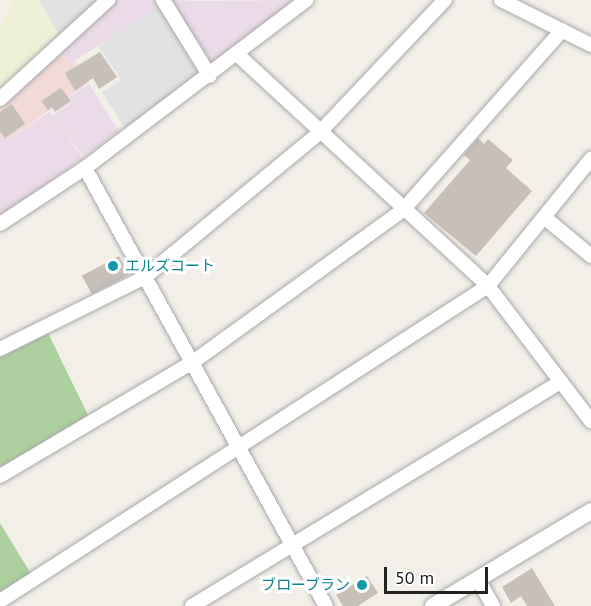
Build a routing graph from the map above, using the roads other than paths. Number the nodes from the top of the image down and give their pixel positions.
1 (108, 0) edge
2 (163, 0) edge
3 (306, 0) edge
4 (445, 0) edge
5 (501, 0) edge
6 (562, 30) junction
7 (591, 45) edge
8 (238, 55) junction
9 (210, 76) junction
10 (0, 99) edge
11 (320, 132) junction
12 (591, 159) edge
13 (86, 168) junction
14 (403, 210) junction
15 (544, 217) junction
16 (0, 224) edge
17 (591, 255) edge
18 (145, 277) junction
19 (488, 286) junction
20 (0, 349) edge
21 (193, 362) junction
22 (561, 382) junction
23 (591, 421) edge
24 (239, 446) junction
25 (0, 476) edge
26 (591, 511) edge
27 (293, 544) junction
28 (478, 579) junction
29 (0, 601) edge
30 (192, 606) edge
31 (326, 606) edge
32 (433, 606) edge
33 (494, 606) edge

1 - 10 street
2 - 9 street
3 - 8 street
4 - 11 street
5 - 6 street
6 - 7 street
6 - 14 street
8 - 9 street
8 - 11 street
9 - 13 street
11 - 14 street
11 - 18 street
12 - 15 street
13 - 16 street
13 - 18 street
14 - 19 street
14 - 21 street
15 - 17 street
15 - 19 street
18 - 20 street
18 - 21 street
19 - 22 street
19 - 24 street
21 - 24 street
21 - 25 street
22 - 23 street
22 - 27 street
24 - 27 street
24 - 29 street
26 - 28 street
27 - 30 street
27 - 31 street
28 - 32 street
28 - 33 street

